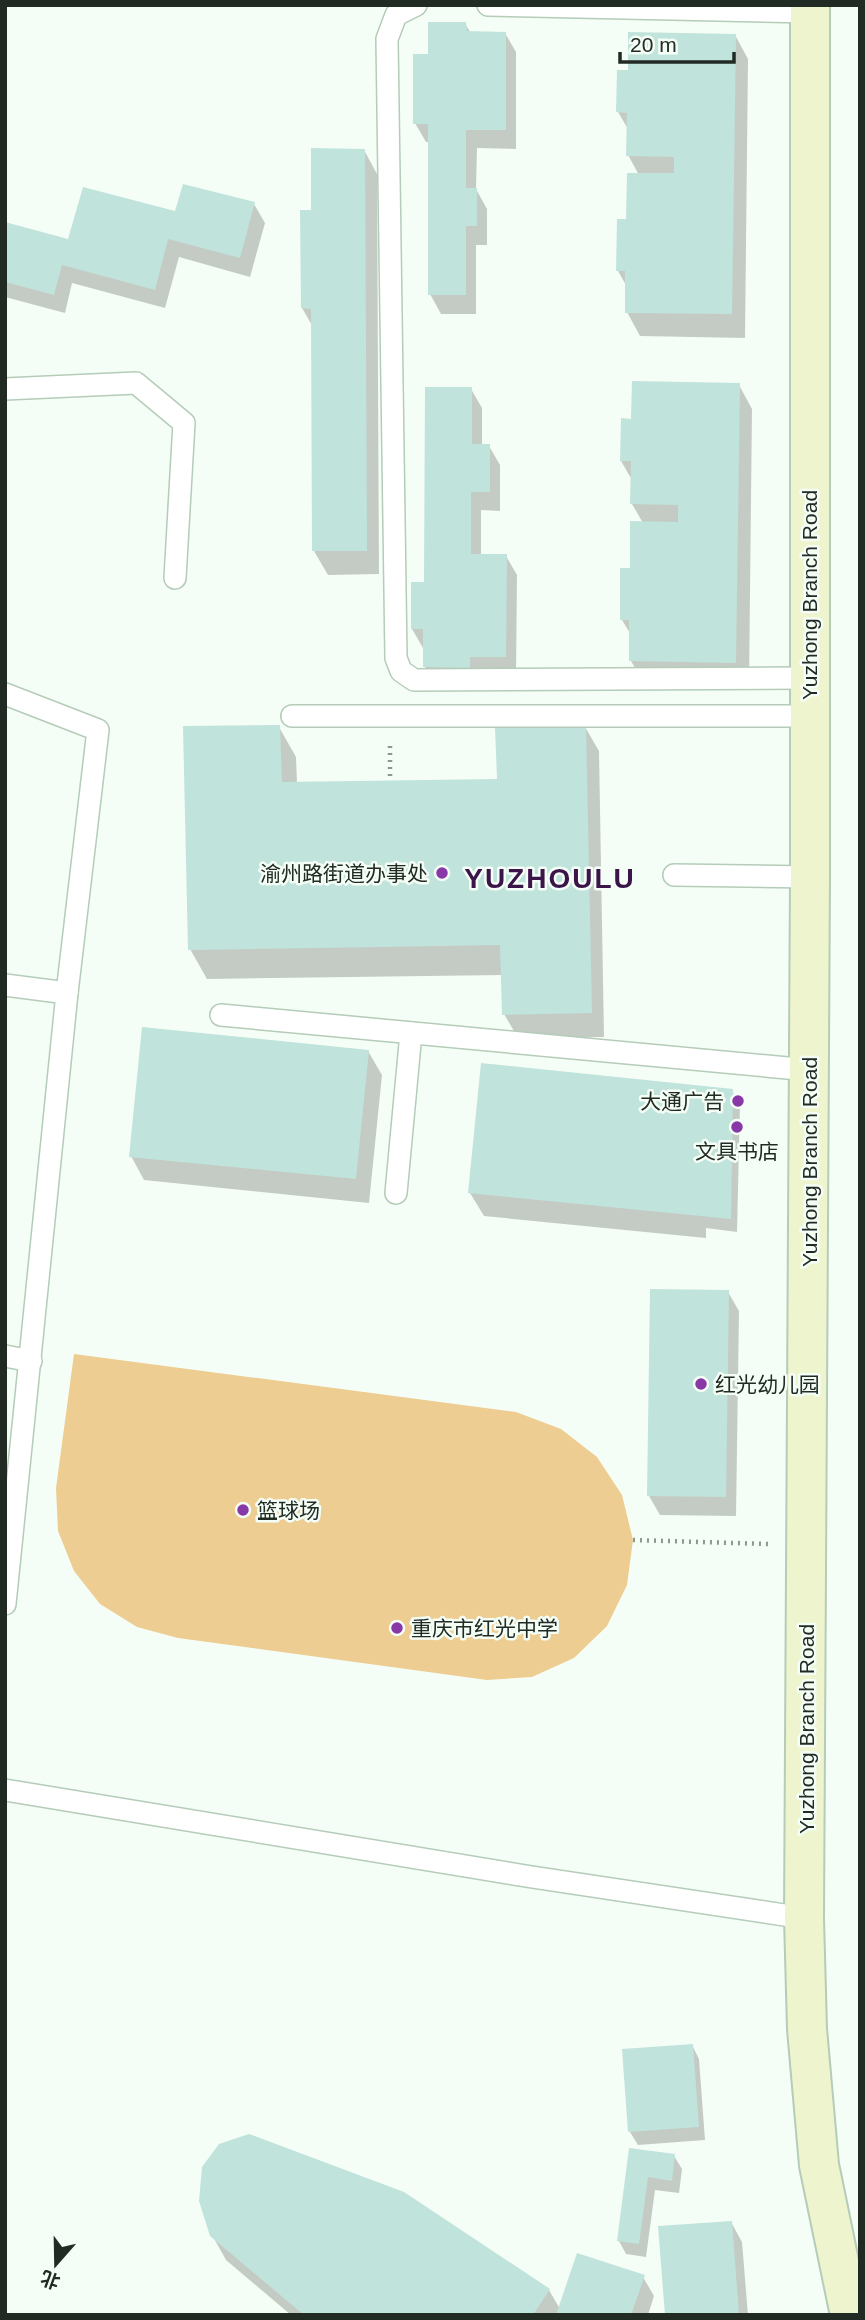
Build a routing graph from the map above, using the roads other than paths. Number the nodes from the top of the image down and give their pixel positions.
1 (416, 5) edge
2 (488, 5) edge
3 (810, 9) edge
4 (5, 389) edge
5 (175, 578) dead end
6 (809, 678) junction
7 (5, 694) edge
8 (292, 716) dead end
9 (808, 716) junction
10 (674, 875) dead end
11 (810, 877) junction
12 (5, 985) edge
13 (67, 993) junction
14 (221, 1015) dead end
15 (411, 1033) junction
16 (809, 1070) junction
17 (396, 1193) dead end
18 (5, 1356) edge
19 (31, 1361) junction
20 (5, 1604) edge
21 (5, 1790) edge
22 (804, 1918) junction
23 (850, 2315) edge

1 - 6 lane
2 - 3 lane
3 - 6 street, Yuzhong Branch Road
4 - 5 lane
6 - 9 street, Yuzhong Branch Road
7 - 13 lane
8 - 9 lane
9 - 11 street, Yuzhong Branch Road
10 - 11 lane
11 - 16 street, Yuzhong Branch Road
12 - 13 lane
13 - 19 lane
14 - 15 lane
15 - 16 lane
15 - 17 lane
16 - 22 street, Yuzhong Branch Road
18 - 19 lane
19 - 20 lane
21 - 22 lane
22 - 23 street, Yuzhong Branch Road

